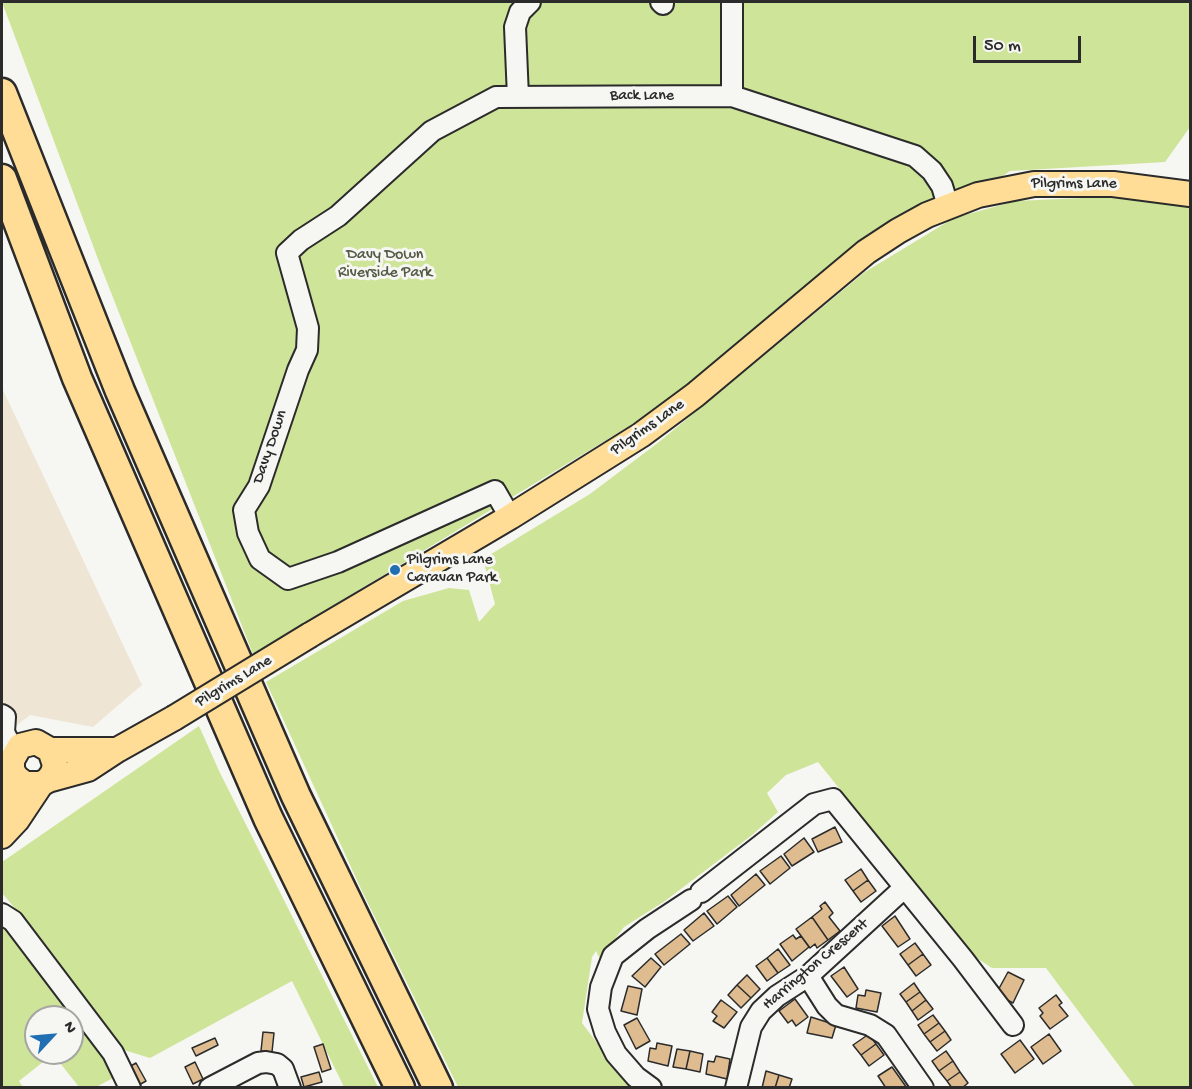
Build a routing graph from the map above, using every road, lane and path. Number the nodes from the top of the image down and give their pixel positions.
1 (530, 2) edge
2 (732, 2) edge
3 (2, 93) edge
4 (732, 96) junction
5 (518, 97) junction
6 (2, 179) edge
7 (1191, 194) edge
8 (948, 206) junction
9 (338, 216) joint
10 (510, 517) junction
11 (2, 715) edge
12 (50, 750) junction
13 (117, 750) junction
14 (15, 765) junction
15 (44, 782) junction
16 (2, 811) edge
17 (2, 836) edge
18 (904, 888) junction
19 (2, 914) edge
20 (808, 976) junction
21 (1013, 1025) dead end
22 (130, 1088) edge
23 (210, 1088) edge
24 (290, 1088) edge
25 (400, 1088) edge
26 (438, 1088) edge
27 (651, 1088) edge
28 (736, 1088) edge
29 (923, 1088) edge

1 - 5 street
2 - 4 street
3 - 26 highway
4 - 5 street, Back Lane
4 - 8 street, Back Lane
5 - 9 street, Back Lane
6 - 25 highway
7 - 8 main road, Pilgrims Lane
8 - 10 main road, Pilgrims Lane
9 - 10 street, Davy Down
10 - 13 main road, Pilgrims Lane, bridge
11 - 14 street
12 - 13 main road, Pilgrims Lane
12 - 14 main road, Pilgrims Lane
12 - 15 main road
13 - 15 main road, Pilgrims Lane
14 - 15 main road
14 - 16 main road
15 - 17 main road
18 - 20 street, Harrington Crescent
18 - 21 street
18 - 27 street
19 - 22 street
20 - 28 street, Harrington Crescent
20 - 29 street
23 - 24 street

